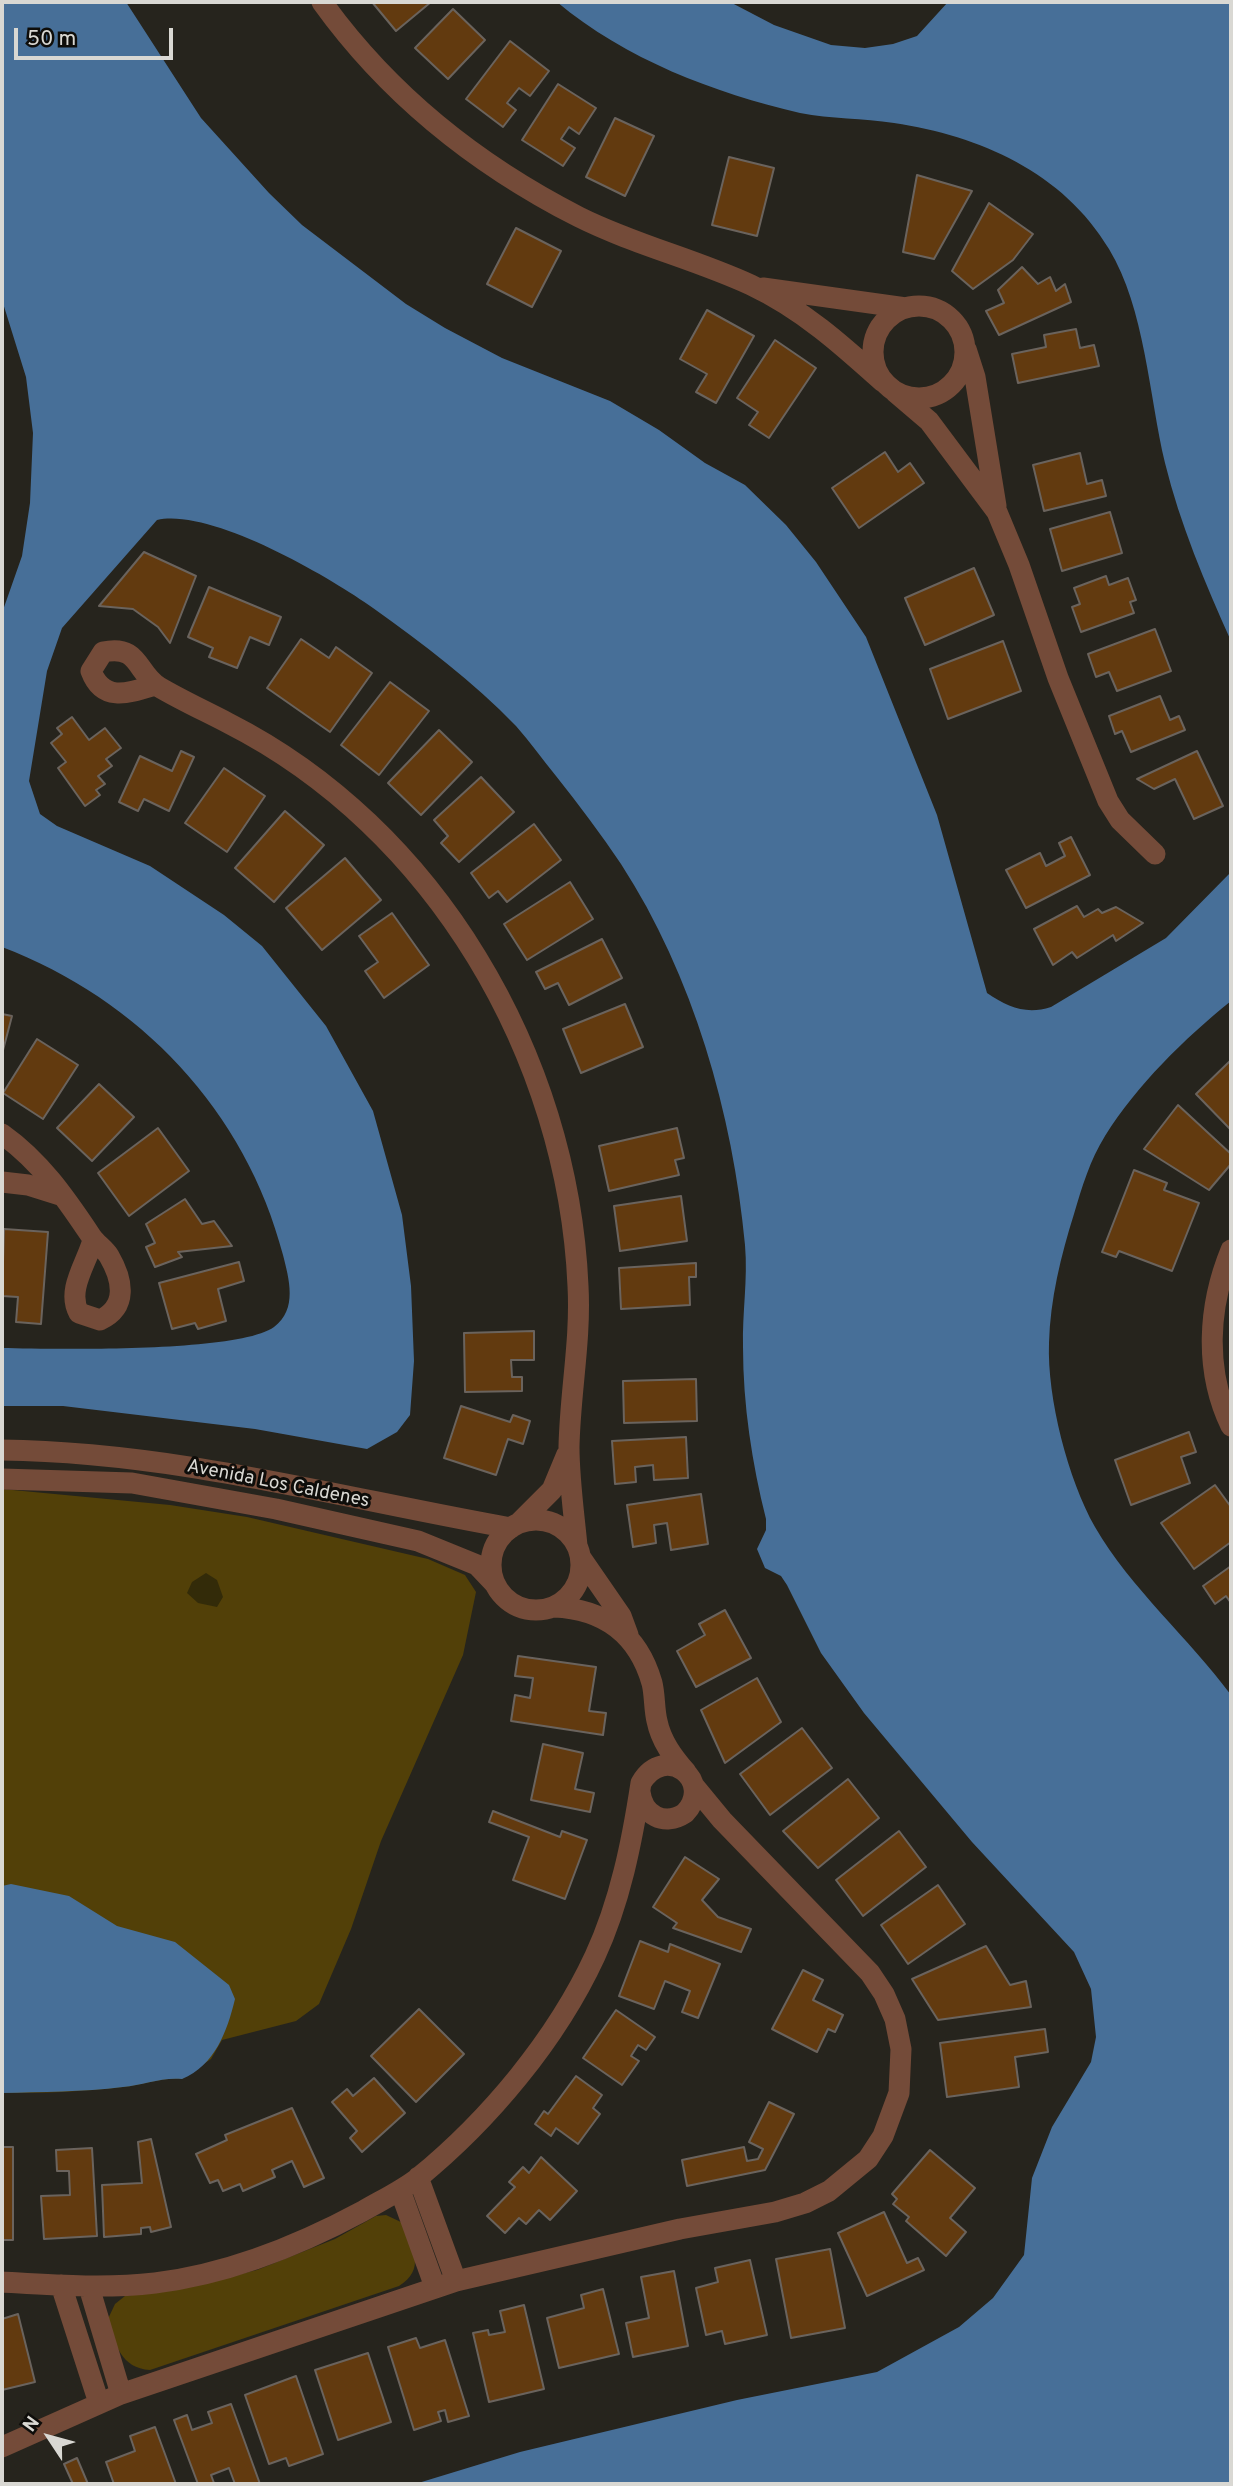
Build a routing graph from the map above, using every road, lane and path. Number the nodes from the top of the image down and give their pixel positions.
1 (322, 2) edge
2 (754, 286) junction
3 (906, 308) junction
4 (964, 343) junction
5 (889, 387) junction
6 (996, 512) junction
7 (155, 685) dead end
8 (1155, 854) dead end
9 (2, 1134) edge
10 (2, 1182) edge
11 (63, 1196) junction
12 (93, 1240) dead end
13 (1231, 1250) edge
14 (1231, 1426) edge
15 (569, 1448) junction
16 (2, 1450) edge
17 (2, 1479) edge
18 (515, 1526) junction
19 (579, 1552) junction
20 (495, 1584) junction
21 (554, 1606) junction
22 (630, 1640) junction
23 (657, 1722) junction
24 (691, 1780) junction
25 (641, 1788) junction
26 (681, 1816) junction
27 (722, 1820) junction
28 (632, 1843) junction
29 (418, 2177) junction
30 (400, 2190) junction
31 (456, 2280) junction
32 (2, 2281) edge
33 (61, 2285) junction
34 (89, 2287) junction
35 (435, 2287) junction
36 (121, 2394) junction
37 (99, 2403) junction
38 (2, 2447) edge

1 - 2 street
2 - 3 street
2 - 5 street
3 - 4 street
3 - 5 street
4 - 5 street
4 - 6 street
5 - 6 street
6 - 8 street
7 - 15 street
9 - 11 street
10 - 11 street
11 - 12 street
13 - 14 street
15 - 18 street
15 - 19 street
16 - 18 street, Avenida Los Caldenes
17 - 20 street, Avenida Los Caldenes
18 - 19 street
18 - 20 street
19 - 21 street
19 - 22 street
20 - 21 street
21 - 22 street
22 - 23 street
23 - 24 street
23 - 25 street
24 - 25 street
24 - 26 street
24 - 27 street
25 - 26 street
25 - 28 street
26 - 27 street
26 - 28 street
27 - 31 street
28 - 29 street
29 - 30 street
29 - 31 street
30 - 34 street
30 - 35 street
31 - 35 street
32 - 33 street
33 - 34 street
33 - 37 street
34 - 36 street
35 - 36 street
36 - 37 street
37 - 38 street

